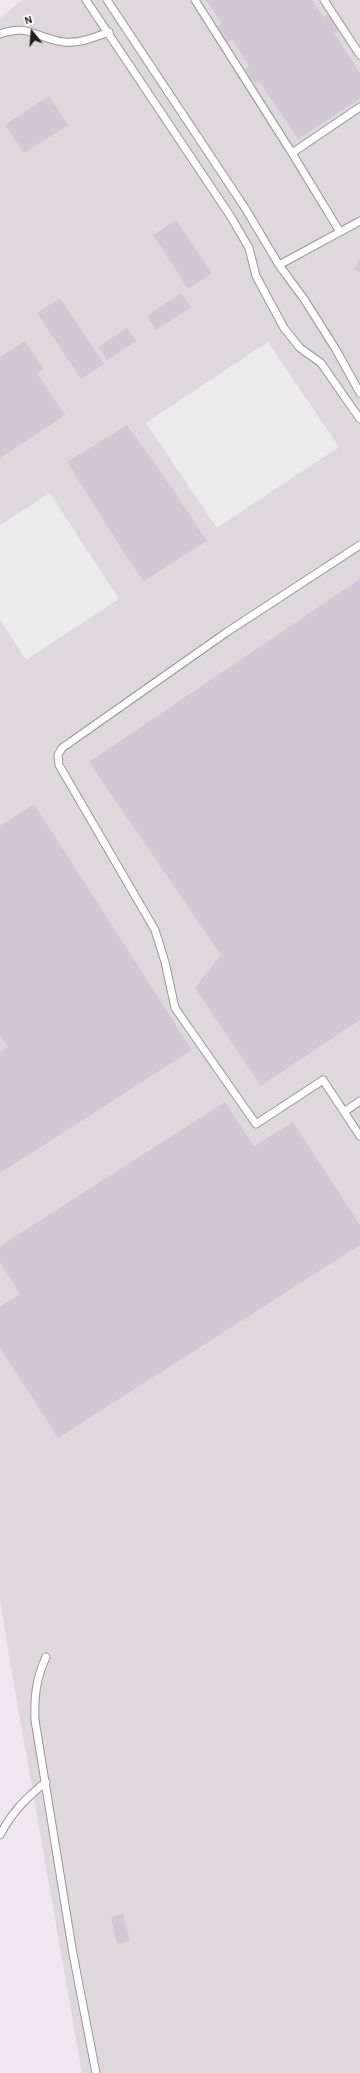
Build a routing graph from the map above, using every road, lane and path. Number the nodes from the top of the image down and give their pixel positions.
1 (86, 0) edge
2 (107, 0) edge
3 (195, 0) edge
4 (324, 0) edge
5 (109, 32) junction
6 (0, 34) edge
7 (360, 55) edge
8 (360, 107) edge
9 (292, 153) junction
10 (360, 221) edge
11 (340, 232) junction
12 (279, 265) junction
13 (360, 393) edge
14 (360, 419) edge
15 (360, 545) edge
16 (360, 1101) edge
17 (344, 1112) junction
18 (360, 1136) edge
19 (46, 1657) dead end
20 (46, 1782) junction
21 (0, 1835) edge
22 (96, 2073) edge

1 - 5 lane
2 - 12 lane
3 - 9 lane
4 - 7 lane
5 - 6 lane
5 - 14 lane
8 - 9 lane
9 - 11 lane
10 - 11 lane
11 - 12 lane
12 - 13 lane
15 - 17 lane
16 - 17 lane
17 - 18 lane
19 - 20 lane
20 - 21 lane
20 - 22 lane

